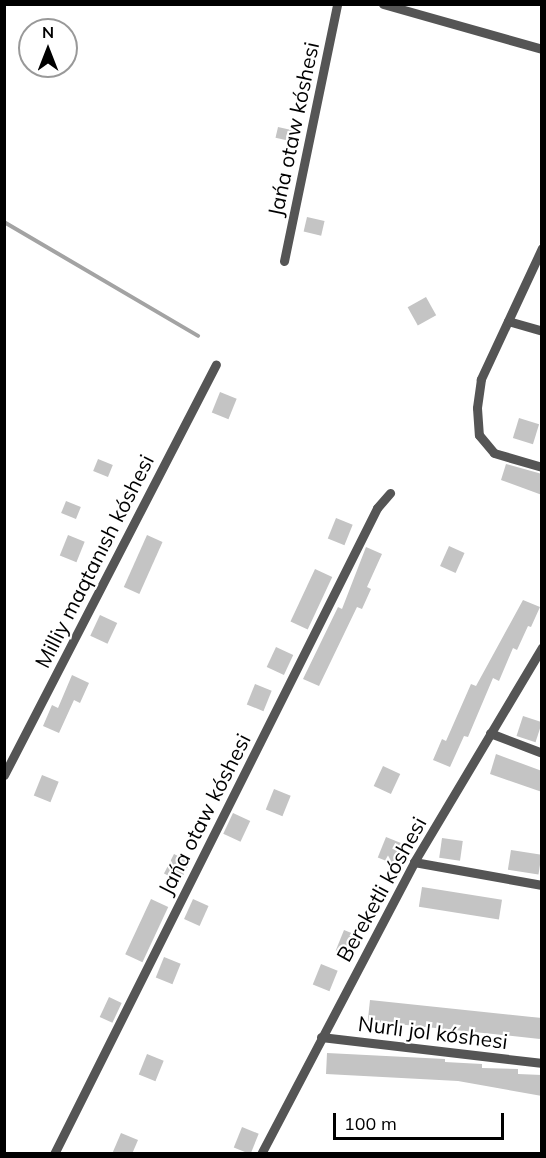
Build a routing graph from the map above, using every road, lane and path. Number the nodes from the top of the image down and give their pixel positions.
1 (337, 4) edge
2 (383, 4) edge
3 (542, 49) edge
4 (542, 248) edge
5 (284, 261) dead end
6 (508, 321) junction
7 (542, 331) edge
8 (216, 364) dead end
9 (542, 467) edge
10 (390, 493) dead end
11 (542, 647) edge
12 (490, 733) junction
13 (542, 753) edge
14 (4, 775) edge
15 (414, 862) junction
16 (542, 885) edge
17 (321, 1037) junction
18 (542, 1063) edge
19 (54, 1154) edge
20 (261, 1154) edge

1 - 5 street, Jańa otaw kóshesi
2 - 3 street
4 - 6 street
6 - 7 street
6 - 9 street
8 - 14 street, Milliy maqtanısh kóshesi
10 - 19 street, Jańa otaw kóshesi
11 - 12 street, Bereketli kóshesi
12 - 13 street
12 - 15 street, Bereketli kóshesi
15 - 16 street
15 - 17 street, Bereketli kóshesi
17 - 18 street, Nurlı jol kóshesi
17 - 20 street, Bereketli kóshesi

